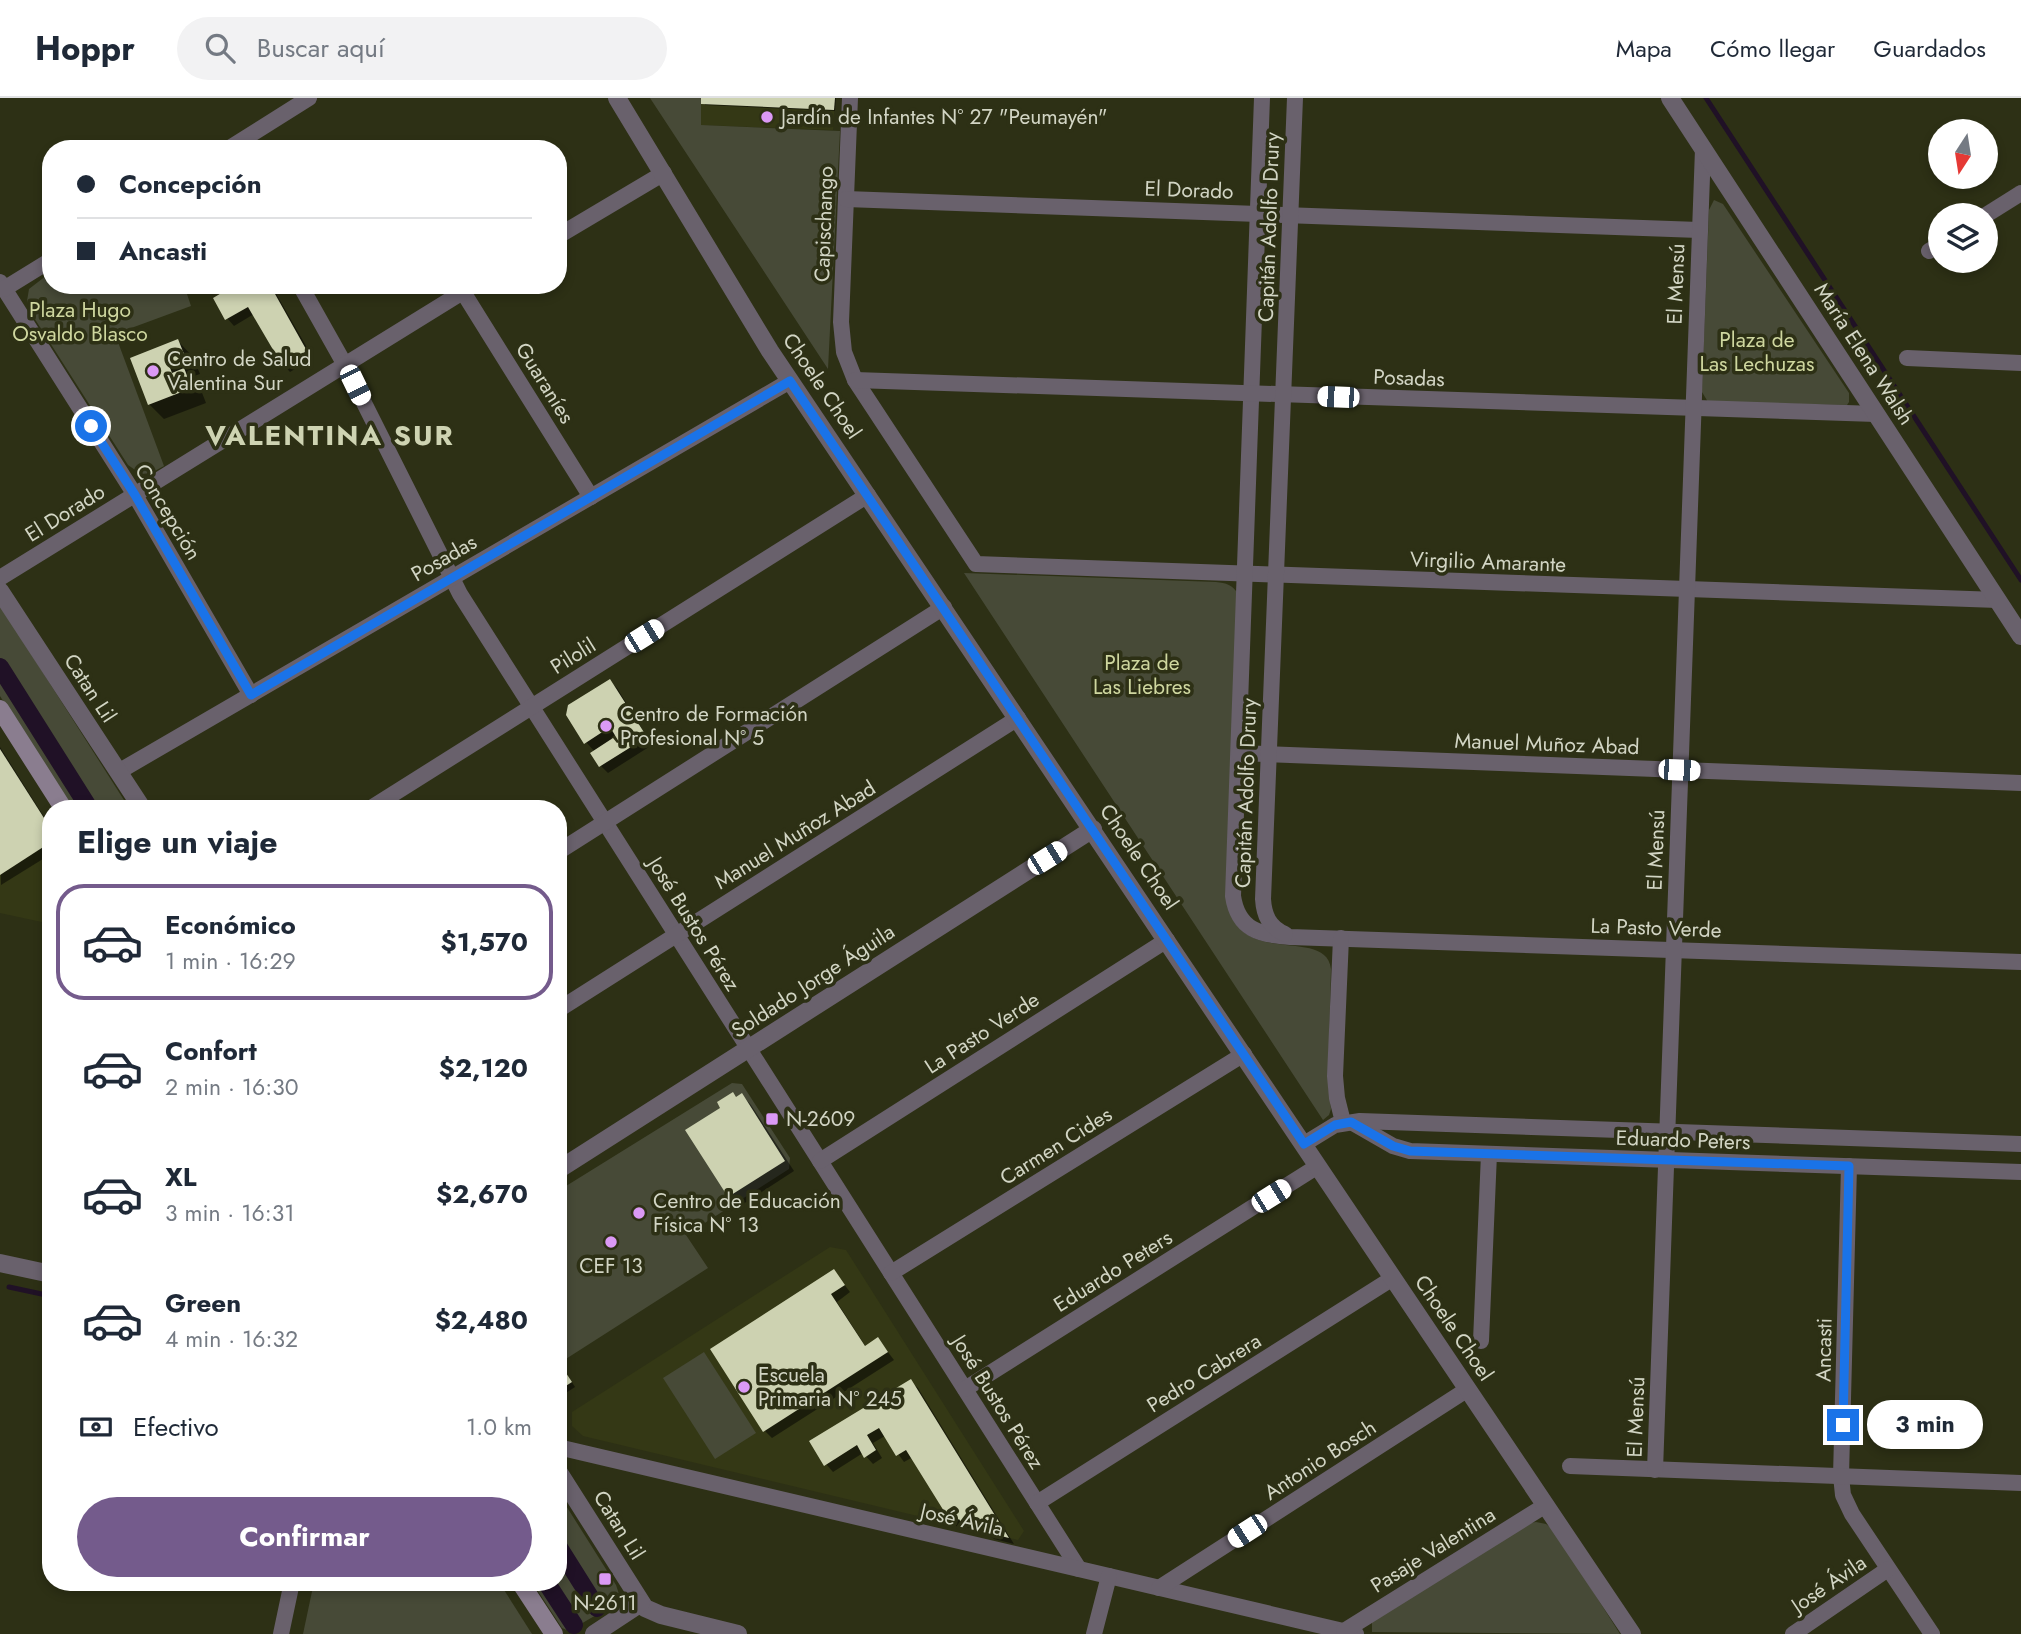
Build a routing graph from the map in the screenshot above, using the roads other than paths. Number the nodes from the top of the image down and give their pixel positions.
1 (309, 98) edge
2 (617, 98) edge
3 (850, 98) edge
4 (1262, 98) edge
5 (1295, 98) edge
6 (1670, 98) edge
7 (242, 140) edge
8 (1703, 149) junction
9 (664, 173) junction
10 (2021, 193) edge
11 (846, 199) junction
12 (1998, 207) edge
13 (1258, 214) junction
14 (1290, 215) junction
15 (1699, 230) junction
16 (567, 231) edge
17 (42, 265) edge
18 (2, 286) edge
19 (305, 294) edge
20 (459, 294) edge
21 (473, 294) edge
22 (844, 352) joint
23 (1907, 358) dead end
24 (2021, 363) edge
25 (345, 365) junction
26 (855, 380) junction
27 (790, 381) junction
28 (1252, 394) junction
29 (1283, 395) junction
30 (1692, 409) junction
31 (1877, 414) junction
32 (135, 495) junction
33 (869, 495) junction
34 (591, 497) junction
35 (976, 565) joint
36 (1245, 575) junction
37 (1276, 576) junction
38 (0, 578) edge
39 (451, 578) junction
40 (1686, 590) junction
41 (0, 591) edge
42 (1998, 600) junction
43 (944, 607) junction
44 (2021, 636) edge
45 (251, 695) junction
46 (532, 707) junction
47 (0, 709) edge
48 (1018, 718) junction
49 (1239, 753) junction
50 (1269, 754) junction
51 (1679, 770) junction
52 (118, 772) junction
53 (2021, 783) edge
54 (57, 800) edge
55 (137, 800) edge
56 (384, 800) edge
57 (605, 822) junction
58 (1093, 829) junction
59 (567, 846) edge
60 (676, 935) junction
61 (1290, 937) junction
62 (1341, 938) junction
63 (1167, 940) junction
64 (1673, 950) junction
65 (2021, 962) edge
66 (567, 1004) edge
67 (749, 1049) junction
68 (1244, 1054) junction
69 (1347, 1122) junction
70 (1667, 1131) junction
71 (1304, 1144) junction
72 (2021, 1144) edge
73 (1489, 1154) junction
74 (1666, 1160) junction
75 (820, 1161) junction
76 (567, 1164) edge
77 (1318, 1166) junction
78 (1849, 1166) junction
79 (2021, 1172) edge
80 (0, 1263) edge
81 (42, 1272) edge
82 (891, 1273) junction
83 (1393, 1278) junction
84 (1480, 1341) dead end
85 (1468, 1389) junction
86 (965, 1390) junction
87 (567, 1449) edge
88 (1570, 1466) dead end
89 (1655, 1469) junction
90 (1841, 1476) junction
91 (2021, 1483) edge
92 (567, 1485) edge
93 (1037, 1503) junction
94 (1546, 1505) junction
95 (1079, 1569) junction
96 (1888, 1569) junction
97 (1109, 1576) junction
98 (1159, 1588) junction
99 (290, 1591) edge
100 (526, 1591) edge
101 (641, 1603) junction
102 (1350, 1633) edge
103 (281, 1634) edge
104 (554, 1634) edge
105 (594, 1634) edge
106 (738, 1634) edge
107 (1094, 1634) edge
108 (1632, 1634) edge
109 (1793, 1634) edge
110 (1932, 1634) edge

1 - 7 street
2 - 9 street, Choele Choel
3 - 11 street, Capischango
4 - 13 street, Capitán Adolfo Drury
5 - 14 street, Capitán Adolfo Drury
6 - 8 street, María Elena Walsh
8 - 15 street, El Mensú
8 - 31 street, María Elena Walsh
9 - 16 street
9 - 27 street, Choele Choel
10 - 12 street
11 - 13 street, El Dorado
11 - 22 street, Capischango
13 - 14 street, El Dorado
13 - 28 street, Capitán Adolfo Drury
14 - 15 street, El Dorado
14 - 29 street, Capitán Adolfo Drury
15 - 30 street, El Mensú
17 - 18 street
18 - 32 street, Concepción
19 - 25 street, José Bustos Pérez
20 - 25 street, El Dorado
21 - 34 street, Guaraníes
22 - 26 street, Choele Choel
23 - 24 street
25 - 32 street, El Dorado
25 - 39 street, José Bustos Pérez
26 - 28 street, Posadas
26 - 35 street, Choele Choel
27 - 33 street, Choele Choel
27 - 34 street, Posadas
28 - 29 street, Posadas
28 - 36 street, Capitán Adolfo Drury
29 - 30 street, Posadas
29 - 37 street, Capitán Adolfo Drury
30 - 31 street, Posadas
30 - 40 street, El Mensú
31 - 42 street, María Elena Walsh
32 - 38 street, El Dorado
32 - 45 street, Concepción
33 - 43 street, Choele Choel
33 - 46 street, Pilolil
34 - 39 street, Posadas
35 - 36 street, Virgilio Amarante
36 - 37 street, Virgilio Amarante
36 - 49 street, Capitán Adolfo Drury
37 - 40 street, Virgilio Amarante
37 - 50 street, Capitán Adolfo Drury
39 - 45 street, Posadas
39 - 46 street, José Bustos Pérez
40 - 42 street, Virgilio Amarante
40 - 51 street, El Mensú
41 - 52 street, Catan Lil
42 - 44 street, María Elena Walsh
43 - 48 street, Choele Choel
43 - 57 street
45 - 52 street, Posadas
46 - 56 street, Pilolil
46 - 57 street, José Bustos Pérez
47 - 54 main road
48 - 58 street, Choele Choel
48 - 60 street, Manuel Muñoz Abad
49 - 50 street, Manuel Muñoz Abad
49 - 61 street, Capitán Adolfo Drury
50 - 51 street, Manuel Muñoz Abad
50 - 61 street, Capitán Adolfo Drury
51 - 53 street, Manuel Muñoz Abad
51 - 64 street, El Mensú
52 - 55 street, Catan Lil
57 - 59 street
57 - 60 street, José Bustos Pérez
58 - 63 street, Choele Choel
58 - 67 street, Soldado Jorge Águila
60 - 66 street, Manuel Muñoz Abad
60 - 67 street, José Bustos Pérez
61 - 62 street, La Pasto Verde
62 - 64 street, La Pasto Verde
62 - 69 street
63 - 68 street, Choele Choel
63 - 75 street, La Pasto Verde
64 - 65 street, La Pasto Verde
64 - 70 street, El Mensú
67 - 75 street, José Bustos Pérez
67 - 76 street, Soldado Jorge Águila
68 - 71 street, Choele Choel
68 - 82 street, Carmen Cides
69 - 70 street, Eduardo Peters
69 - 71 street
69 - 73 street, Eduardo Peters
70 - 72 street, Eduardo Peters
70 - 74 street, El Mensú
71 - 77 street, Choele Choel
73 - 74 street, Eduardo Peters
73 - 84 street
74 - 78 street, Eduardo Peters
74 - 89 street, El Mensú
75 - 82 street, José Bustos Pérez
77 - 83 street, Choele Choel
77 - 86 street, Eduardo Peters
78 - 79 street, Eduardo Peters
78 - 90 street, Ancasti
80 - 81 street
82 - 86 street, José Bustos Pérez
83 - 85 street, Choele Choel
83 - 93 street, Pedro Cabrera
85 - 94 street, Choele Choel
85 - 98 street, Antonio Bosch
86 - 93 street, José Bustos Pérez
87 - 95 street, José Ávila
88 - 89 street
89 - 90 street
90 - 91 street
90 - 96 street, Ancasti
92 - 101 street, Catan Lil
93 - 95 street, José Bustos Pérez
94 - 102 street, Pasaje Valentina
94 - 108 street, Choele Choel
95 - 97 street, José Ávila
96 - 109 street, José Ávila
96 - 110 street, Ancasti
97 - 98 street, José Ávila
97 - 107 street
98 - 102 street, José Ávila
99 - 103 street
100 - 104 main road
101 - 105 street
101 - 106 street

